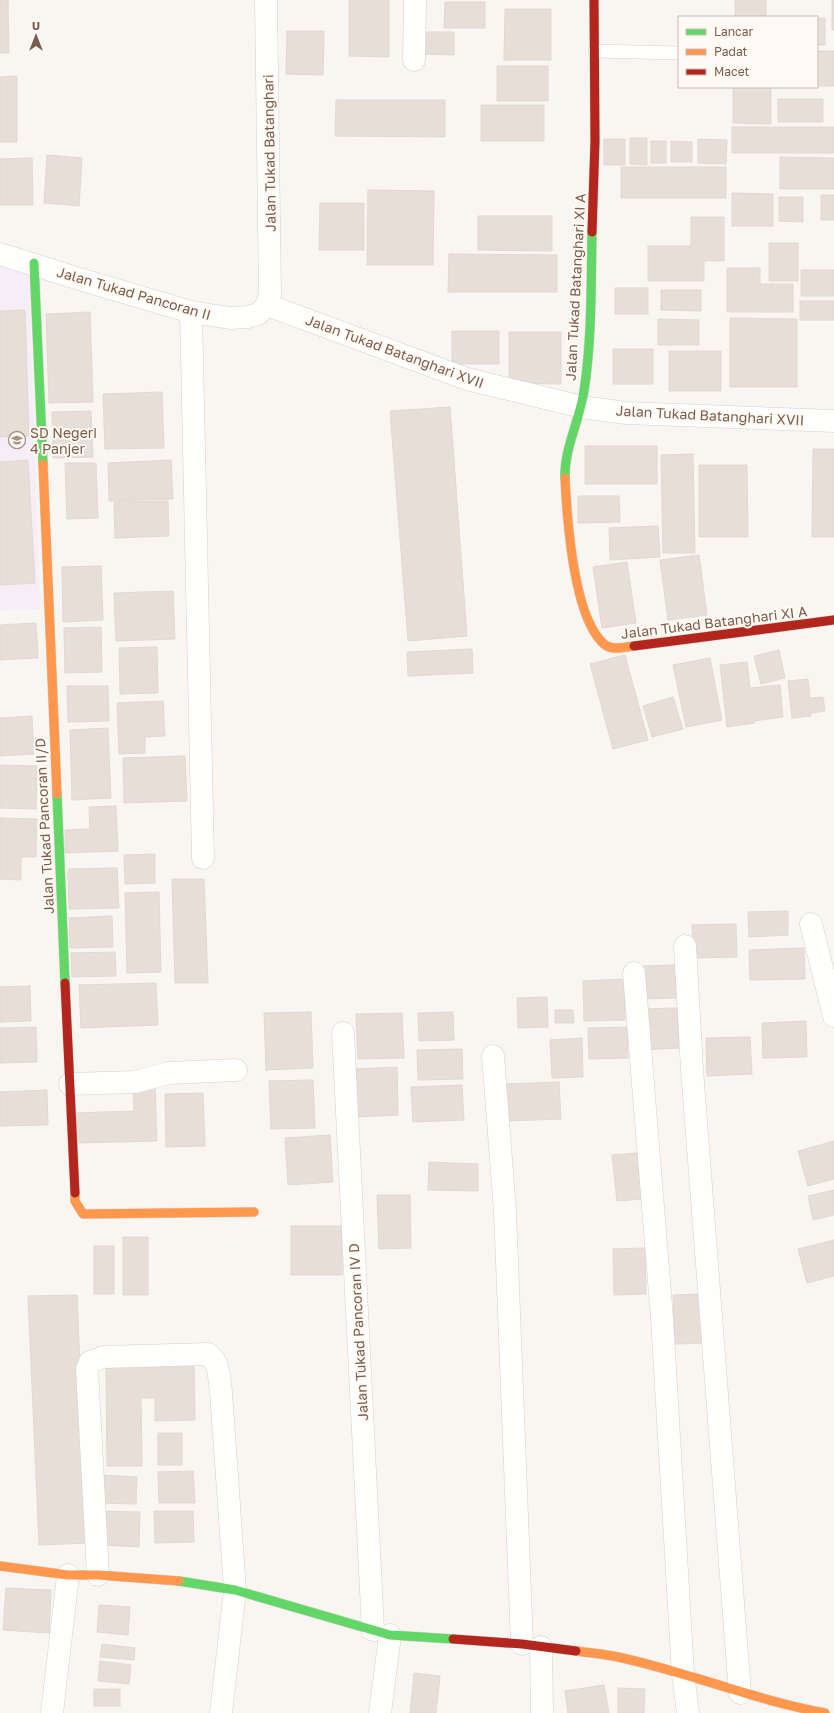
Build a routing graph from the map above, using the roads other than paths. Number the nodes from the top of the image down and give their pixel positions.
1 (266, 0) edge
2 (415, 0) edge
3 (594, 0) edge
4 (595, 51) junction
5 (678, 53) edge
6 (414, 60) dead end
7 (0, 254) edge
8 (34, 263) junction
9 (267, 305) junction
10 (191, 312) junction
11 (582, 407) junction
12 (834, 421) edge
13 (834, 620) edge
14 (203, 858) dead end
15 (811, 924) dead end
16 (686, 946) dead end
17 (634, 973) dead end
18 (834, 1016) edge
19 (343, 1033) dead end
20 (493, 1056) dead end
21 (236, 1070) dead end
22 (70, 1084) junction
23 (254, 1212) dead end
24 (0, 1566) edge
25 (68, 1575) junction
26 (98, 1575) junction
27 (235, 1590) junction
28 (382, 1633) junction
29 (532, 1645) junction
30 (683, 1674) junction
31 (740, 1693) junction
32 (793, 1710) edge
33 (52, 1713) edge
34 (221, 1713) edge
35 (380, 1713) edge
36 (542, 1713) edge
37 (688, 1713) edge
38 (825, 1713) edge

1 - 9 street, Jalan Tukad Batanghari
2 - 6 street
3 - 4 street, Jalan Tukad Batanghari XI A
4 - 5 lane
4 - 11 street, Jalan Tukad Batanghari XI A
7 - 8 street, Jalan Tukad Pancoran II
8 - 10 street, Jalan Tukad Pancoran II
8 - 22 street, Jalan Tukad Pancoran II/D
9 - 10 street, Jalan Tukad Pancoran II
9 - 11 street, Jalan Tukad Batanghari XVII
10 - 14 street
11 - 12 street, Jalan Tukad Batanghari XVII
11 - 13 street, Jalan Tukad Batanghari XI A
15 - 18 street
16 - 31 street
17 - 30 street
19 - 28 street, Jalan Tukad Pancoran IV D
20 - 29 street
21 - 22 street
22 - 23 street, Jalan Tukad Pancoran II/D
24 - 25 street
25 - 26 street
25 - 33 street
26 - 27 street
26 - 27 street
27 - 28 street
27 - 34 street
28 - 29 street
28 - 35 street, Jalan Tukad Pancoran IV D
29 - 30 street
29 - 36 street
30 - 31 street
30 - 37 street
31 - 32 street
32 - 38 street

